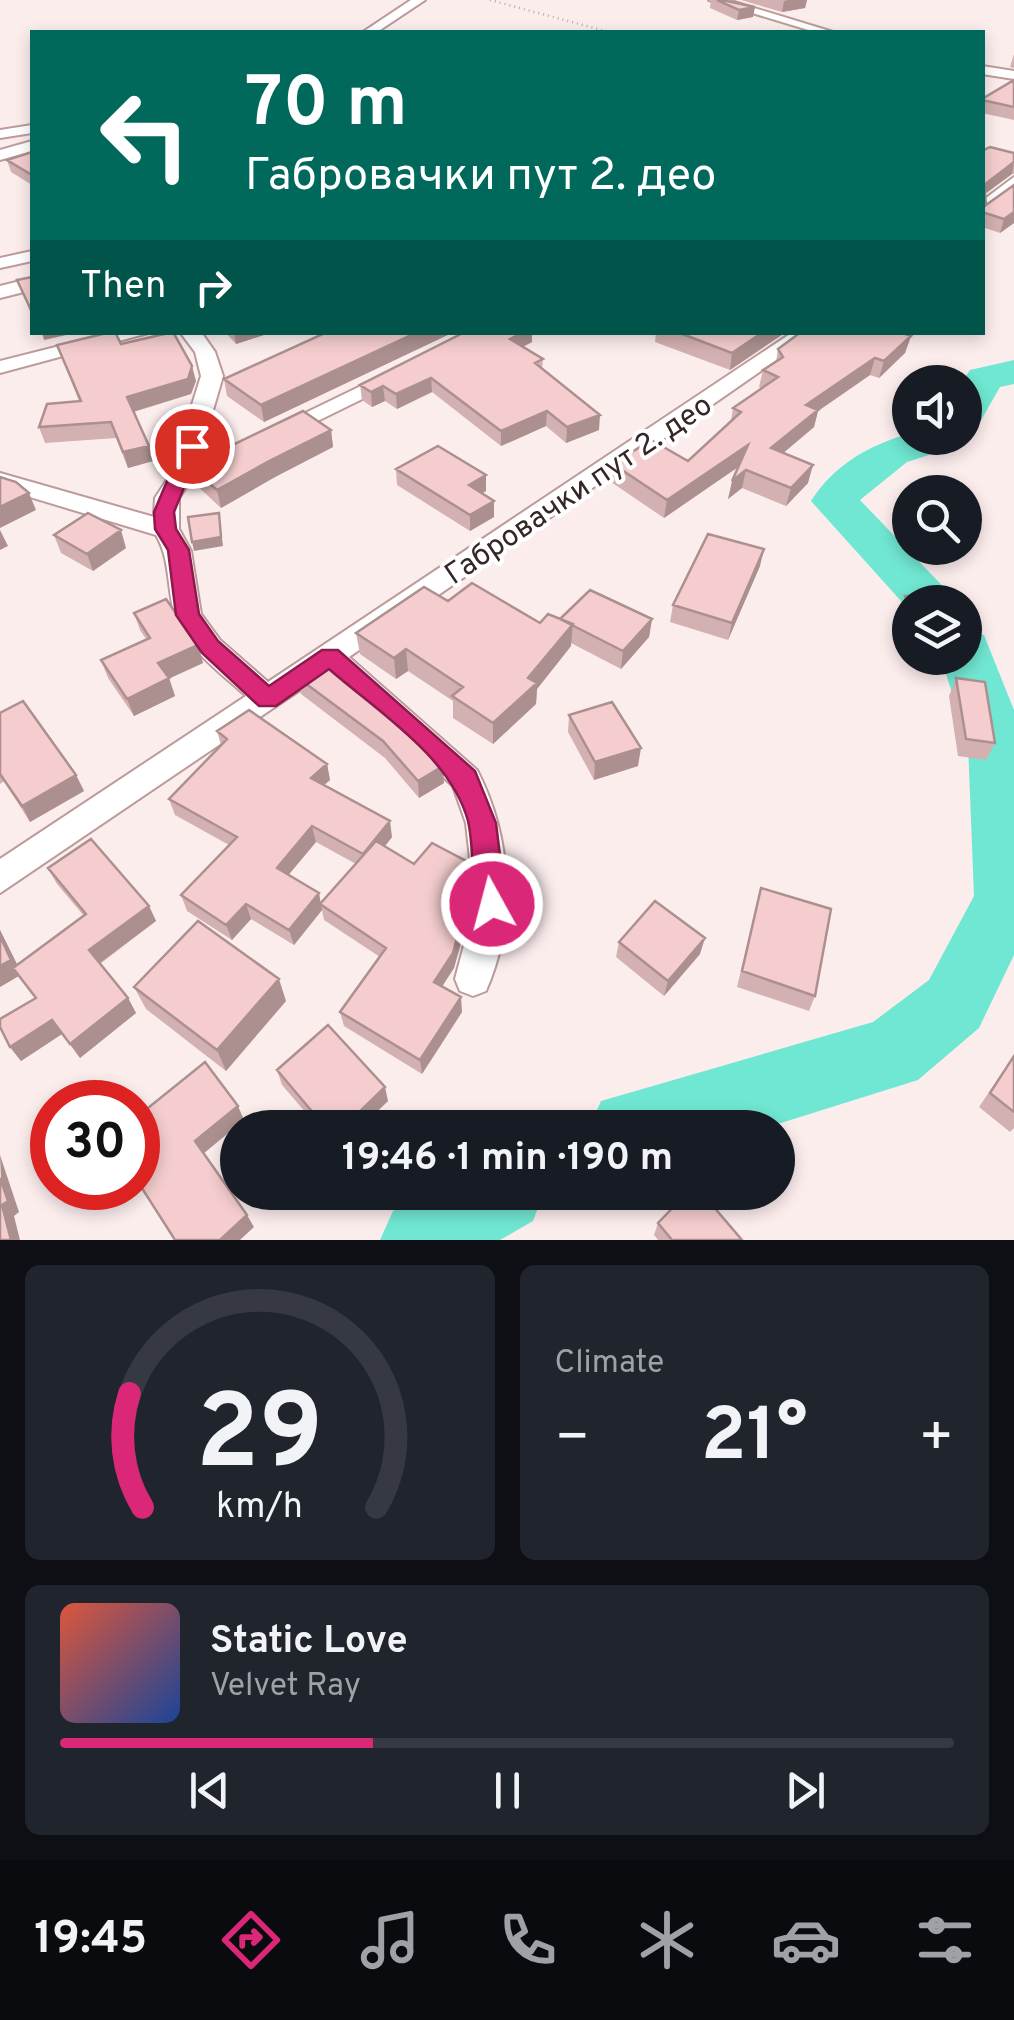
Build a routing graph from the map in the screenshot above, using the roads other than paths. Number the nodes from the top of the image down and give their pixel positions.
1 (419, 0) edge
2 (715, 0) edge
3 (373, 30) edge
4 (820, 30) edge
5 (985, 70) edge
6 (1014, 75) edge
7 (30, 129) edge
8 (0, 134) edge
9 (30, 147) edge
10 (0, 155) edge
11 (1014, 182) edge
12 (985, 207) edge
13 (30, 256) edge
14 (0, 263) edge
15 (30, 284) edge
16 (0, 292) edge
17 (130, 335) edge
18 (192, 335) edge
19 (803, 335) edge
20 (422, 362) edge
21 (0, 367) edge
22 (249, 444) edge
23 (216, 460) edge
24 (182, 475) junction
25 (0, 480) edge
26 (166, 529) junction
27 (330, 656) junction
28 (268, 700) junction
29 (0, 878) edge
30 (473, 980) dead end

1 - 3 street
2 - 4 street
5 - 6 street
7 - 8 street
9 - 10 street
11 - 12 street
13 - 14 street
15 - 16 street
17 - 21 street
18 - 24 street
19 - 27 street, Габровачки пут 2. део
20 - 22 street
23 - 24 street
24 - 26 street
25 - 26 street
26 - 28 street
27 - 28 street, Габровачки пут 2. део
27 - 30 street
28 - 29 street, Габровачки пут 2. део

